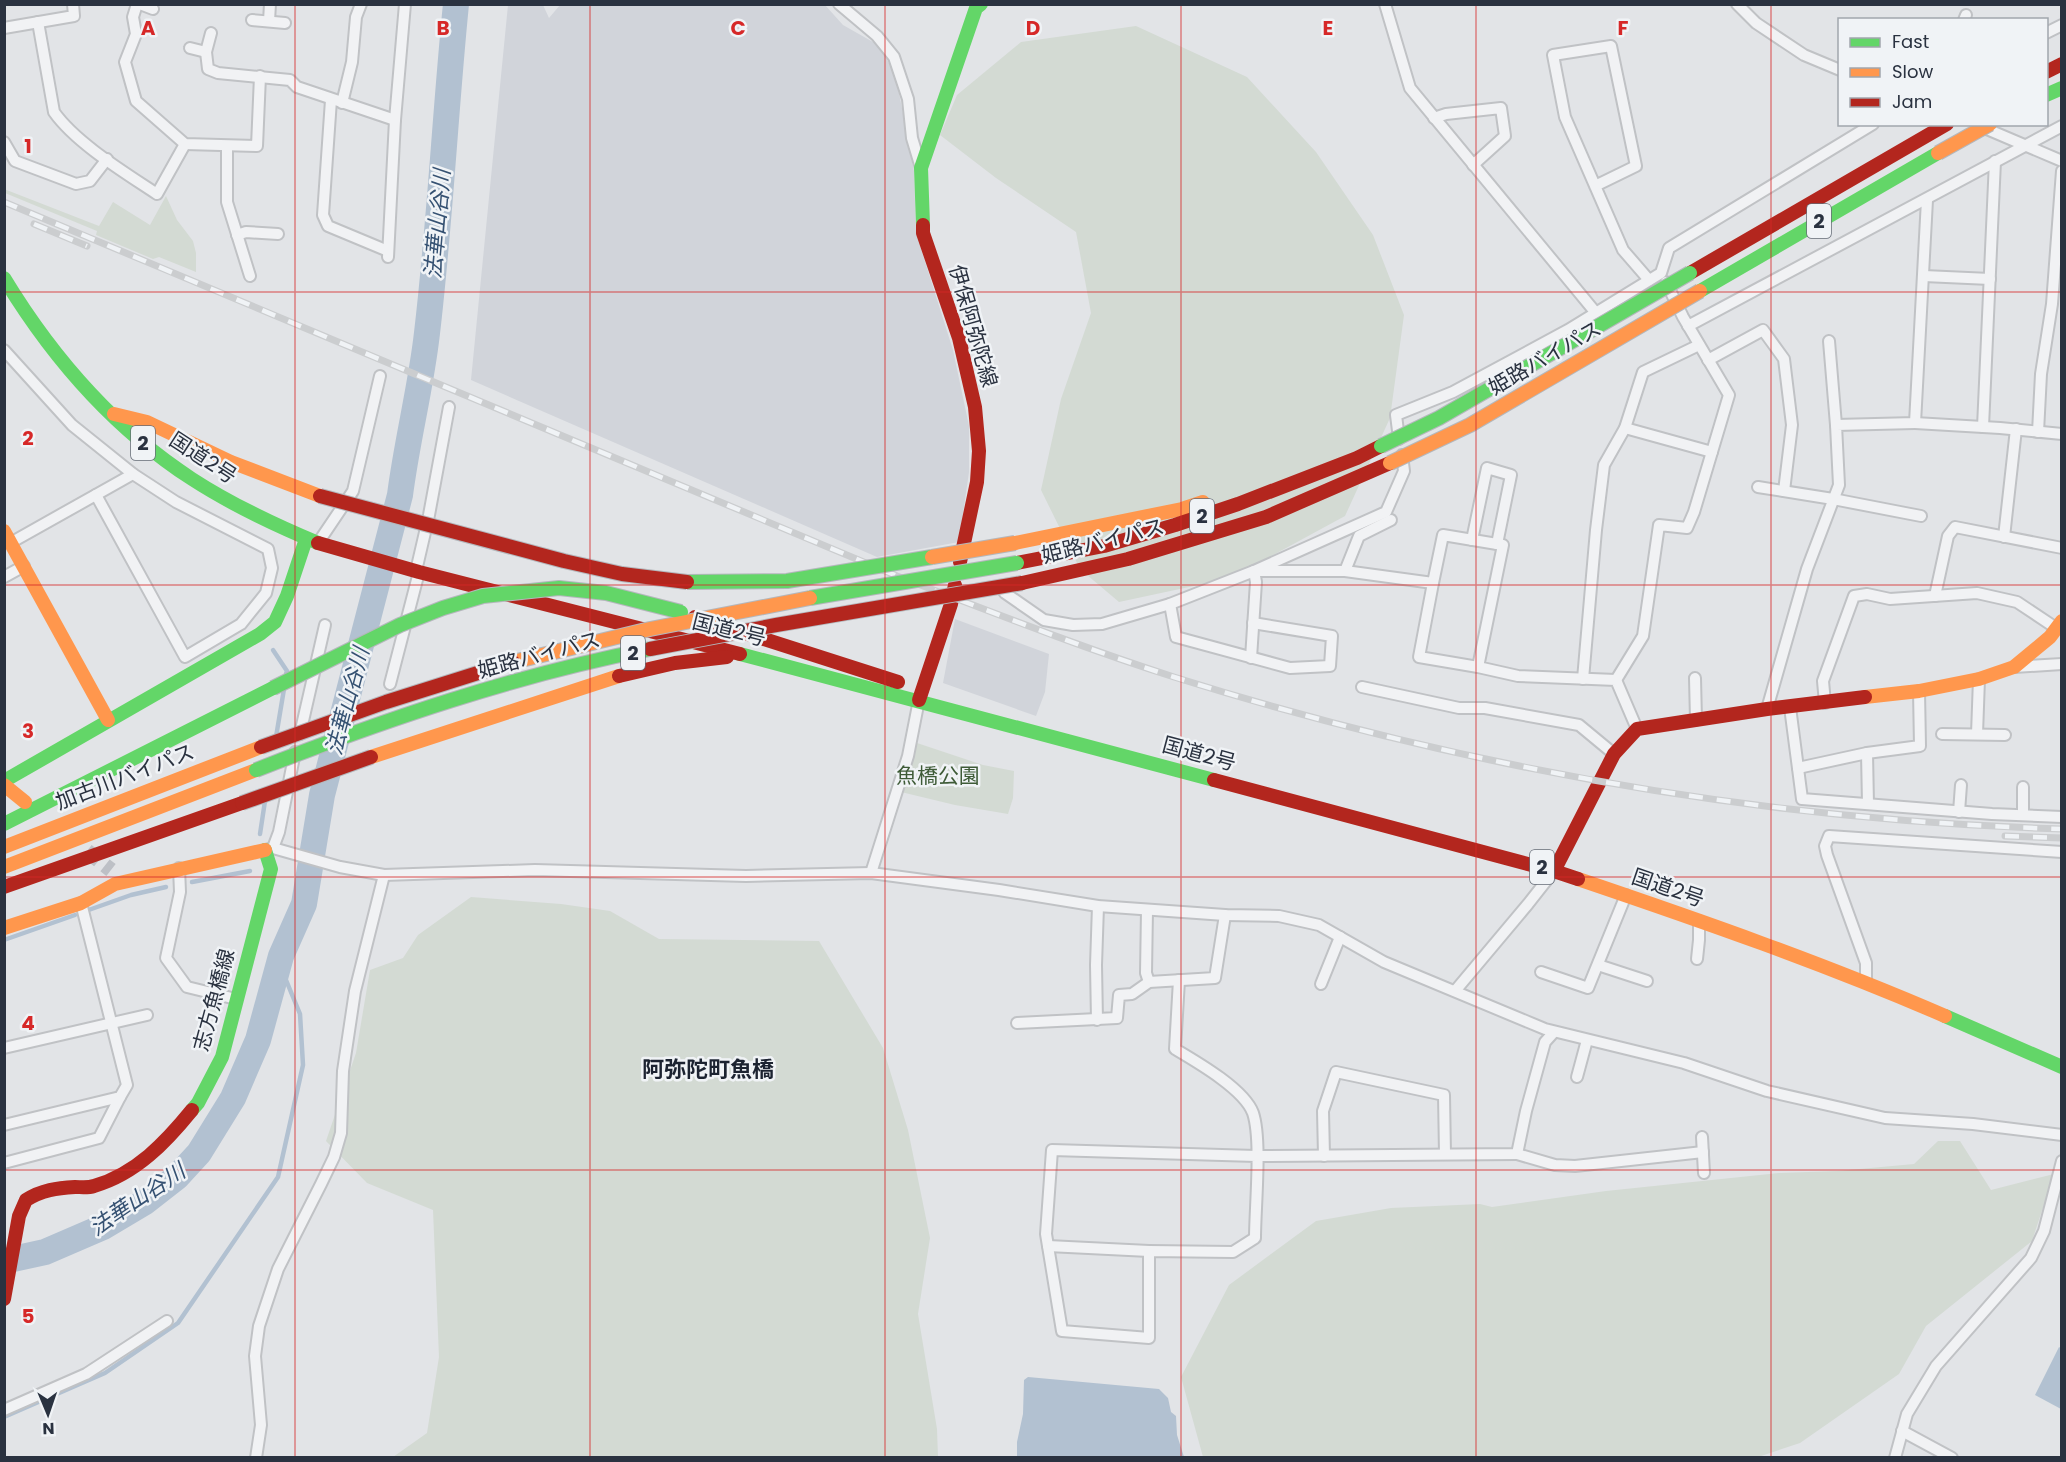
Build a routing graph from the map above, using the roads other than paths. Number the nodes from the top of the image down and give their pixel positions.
1 (138, 4) edge
2 (270, 4) edge
3 (362, 4) edge
4 (405, 4) edge
5 (839, 4) edge
6 (981, 4) edge
7 (1385, 4) edge
8 (1737, 4) edge
9 (77, 5) edge
10 (153, 9) dead end
11 (252, 20) dead end
12 (269, 21) junction
13 (38, 22) junction
14 (285, 23) dead end
15 (5, 26) edge
16 (211, 33) dead end
17 (190, 48) dead end
18 (206, 52) junction
19 (1838, 69) edge
20 (260, 75) junction
21 (337, 101) junction
22 (1434, 118) junction
23 (395, 120) junction
24 (1870, 126) edge
25 (1943, 126) edge
26 (1980, 126) edge
27 (1986, 126) edge
28 (2061, 126) edge
29 (4, 142) edge
30 (185, 144) junction
31 (2024, 145) junction
32 (228, 146) junction
33 (107, 159) junction
34 (2061, 160) edge
35 (1995, 161) junction
36 (1473, 165) junction
37 (921, 168) junction
38 (2061, 171) edge
39 (1595, 186) junction
40 (1927, 200) junction
41 (278, 234) dead end
42 (237, 235) junction
43 (1661, 273) junction
44 (250, 276) dead end
45 (1924, 276) junction
46 (4, 278) edge
47 (1990, 279) junction
48 (1649, 280) junction
49 (1596, 313) junction
50 (1688, 326) junction
51 (1829, 341) dead end
52 (1699, 345) junction
53 (4, 350) edge
54 (1708, 360) junction
55 (380, 376) dead end
56 (449, 407) dead end
57 (109, 412) junction
58 (1915, 423) junction
59 (1836, 425) junction
60 (1983, 427) junction
61 (1625, 428) junction
62 (2016, 429) junction
63 (2038, 432) junction
64 (2061, 434) edge
65 (1712, 452) junction
66 (1357, 458) junction
67 (133, 474) junction
68 (1758, 487) dead end
69 (1784, 491) junction
70 (96, 495) junction
71 (1833, 499) junction
72 (1921, 516) dead end
73 (1390, 520) dead end
74 (967, 532) junction
75 (8, 537) edge
76 (2004, 537) junction
77 (1472, 540) junction
78 (312, 541) junction
79 (1497, 544) junction
80 (2061, 548) edge
81 (24, 566) junction
82 (417, 571) junction
83 (1254, 571) junction
84 (1345, 571) junction
85 (4, 577) edge
86 (1433, 583) junction
87 (1935, 596) junction
88 (1170, 604) junction
89 (1253, 623) junction
90 (325, 625) dead end
91 (2059, 625) edge
92 (748, 656) junction
93 (1251, 658) junction
94 (2061, 664) edge
95 (1478, 667) junction
96 (2014, 667) junction
97 (1695, 678) dead end
98 (1583, 679) junction
99 (1979, 679) junction
100 (1616, 680) junction
101 (390, 684) dead end
102 (1919, 691) junction
103 (921, 695) junction
104 (1367, 701) dead end
105 (1825, 702) junction
106 (1790, 707) junction
107 (1767, 709) junction
108 (108, 720) junction
109 (1696, 720) junction
110 (1637, 729) junction
111 (1942, 734) dead end
112 (1977, 734) junction
113 (2006, 735) dead end
114 (261, 747) joint
115 (1867, 753) junction
116 (1614, 754) junction
117 (1798, 768) junction
118 (256, 770) joint
119 (4, 780) edge
120 (4, 785) edge
121 (1961, 785) dead end
122 (2023, 787) dead end
123 (26, 802) dead end
124 (1868, 804) junction
125 (1959, 812) junction
126 (2023, 815) junction
127 (2061, 817) edge
128 (4, 824) edge
129 (4, 847) edge
130 (274, 850) junction
131 (2061, 852) edge
132 (4, 867) edge
133 (1554, 871) junction
134 (871, 873) junction
135 (180, 874) junction
136 (384, 875) junction
137 (4, 887) edge
138 (1626, 895) junction
139 (82, 906) junction
140 (1098, 906) junction
141 (1147, 910) junction
142 (1225, 915) junction
143 (1699, 921) junction
144 (4, 928) edge
145 (1340, 937) junction
146 (1697, 959) dead end
147 (1598, 965) junction
148 (1541, 972) dead end
149 (1179, 980) junction
150 (1647, 981) dead end
151 (1149, 982) junction
152 (1866, 982) junction
153 (1321, 984) dead end
154 (1455, 991) junction
155 (236, 999) junction
156 (147, 1015) dead end
157 (1097, 1020) junction
158 (112, 1022) junction
159 (1017, 1023) dead end
160 (1554, 1032) junction
161 (1587, 1040) junction
162 (4, 1048) edge
163 (2061, 1067) edge
164 (1577, 1077) dead end
165 (120, 1097) junction
166 (4, 1125) edge
167 (2061, 1135) edge
168 (1702, 1137) dead end
169 (1703, 1152) junction
170 (1445, 1154) junction
171 (1517, 1154) junction
172 (1256, 1156) junction
173 (1324, 1156) junction
174 (2061, 1161) edge
175 (4, 1164) edge
176 (1704, 1173) dead end
177 (1048, 1246) junction
178 (1149, 1251) junction
179 (5, 1298) edge
180 (166, 1321) dead end
181 (4, 1410) edge
182 (1902, 1431) junction
183 (256, 1458) edge
184 (1895, 1458) edge
185 (1952, 1458) edge

1 - 10 street
1 - 30 street
2 - 12 street
3 - 21 street
4 - 23 street
5 - 37 street
6 - 37 main road, 伊保阿弥陀線
7 - 22 street
8 - 19 street
9 - 13 street
11 - 12 street
12 - 14 street
13 - 15 street
13 - 33 street
16 - 18 street
17 - 18 street
18 - 20 street
20 - 21 street
20 - 32 street
21 - 23 street
21 - 23 street
22 - 36 street
22 - 36 street
24 - 43 street
25 - 66 main road, 姫路バイパス / 2, bridge
26 - 31 street
27 - 118 main road, 姫路バイパス / 2, bridge
28 - 31 street
29 - 33 street
30 - 32 street
30 - 33 street
31 - 34 street
31 - 35 street
32 - 42 street
35 - 40 street
35 - 47 street
36 - 49 street
37 - 74 main road, 伊保阿弥陀線
38 - 63 street
39 - 39 street
39 - 48 street
40 - 45 street
40 - 50 street
41 - 42 street
42 - 44 street
43 - 48 street
43 - 50 street
45 - 47 street
45 - 58 street
46 - 57 main road, 国道2号 / 2
47 - 60 street
48 - 49 street
49 - 83 street
50 - 52 street
51 - 59 street
52 - 54 street
52 - 61 street
53 - 67 street
54 - 65 street
54 - 69 street
55 - 78 street
56 - 82 street
57 - 66 main road, bridge
57 - 78 main road, 国道2号 / 2
58 - 59 street
58 - 60 street
59 - 71 street
60 - 62 street
61 - 65 street
61 - 98 street
62 - 63 street
62 - 76 street
63 - 64 street
65 - 100 street
66 - 114 main road, 姫路バイパス / 2, bridge
67 - 70 street
67 - 70 street
68 - 69 street
69 - 71 street
70 - 75 street
71 - 72 street
71 - 107 street
73 - 84 street
74 - 88 street
74 - 103 main road, 伊保阿弥陀線
75 - 81 main road
76 - 80 street
76 - 87 street
77 - 79 street
77 - 79 street
77 - 86 street
78 - 82 main road, 国道2号 / 2
78 - 108 main road
79 - 95 street
81 - 85 street
81 - 108 main road
82 - 92 main road, 国道2号 / 2
82 - 101 street
83 - 84 street
83 - 88 street
83 - 89 street
84 - 86 street
86 - 95 street
87 - 91 street
87 - 105 street
88 - 93 street
89 - 93 street
89 - 93 street
90 - 130 street
91 - 96 main road
92 - 103 main road, 国道2号 / 2
92 - 137 main road, bridge
94 - 96 street
95 - 98 street
96 - 99 main road
97 - 109 street
98 - 100 street
99 - 102 main road
99 - 112 street
100 - 110 street
102 - 105 main road
102 - 115 street
103 - 128 main road, bridge
103 - 133 main road, 国道2号 / 2
103 - 134 street
104 - 116 street
105 - 106 main road
106 - 107 main road
106 - 117 street
107 - 109 main road
108 - 119 main road
109 - 110 main road
110 - 116 main road
111 - 112 street
112 - 113 street
114 - 129 main road, 加古川バイパス / 2
115 - 117 street
115 - 124 street
116 - 133 main road
117 - 124 street
118 - 132 main road, 加古川バイパス / 2
120 - 123 main road
121 - 125 street
122 - 126 street
124 - 125 street
125 - 126 street
126 - 127 street
130 - 135 main road
130 - 136 street
130 - 155 main road, 志方魚橋線
131 - 152 street
133 - 138 main road, 国道2号 / 2
133 - 154 street
134 - 136 street
134 - 140 street
135 - 139 main road
135 - 155 street
136 - 183 street
138 - 143 main road, 国道2号 / 2
138 - 147 street
139 - 144 main road
139 - 158 street
140 - 141 street
140 - 157 street
141 - 142 street
141 - 151 street
142 - 145 street
142 - 149 street
143 - 146 street
143 - 152 main road, 国道2号 / 2
145 - 153 street
145 - 154 street
147 - 148 street
147 - 150 street
149 - 151 street
149 - 172 street
151 - 157 street
152 - 163 main road, 国道2号 / 2
154 - 160 street
155 - 179 main road, 志方魚橋線
156 - 158 street
157 - 159 street
158 - 162 street
158 - 165 street
160 - 161 street
160 - 171 street
161 - 164 street
161 - 167 street
165 - 166 street
165 - 175 street
168 - 169 street
169 - 171 street
169 - 176 street
170 - 171 street
170 - 173 street
170 - 173 street
172 - 173 street
172 - 177 street
172 - 178 street
174 - 182 street
177 - 178 street
177 - 178 street
180 - 181 street
182 - 184 street
182 - 185 street

